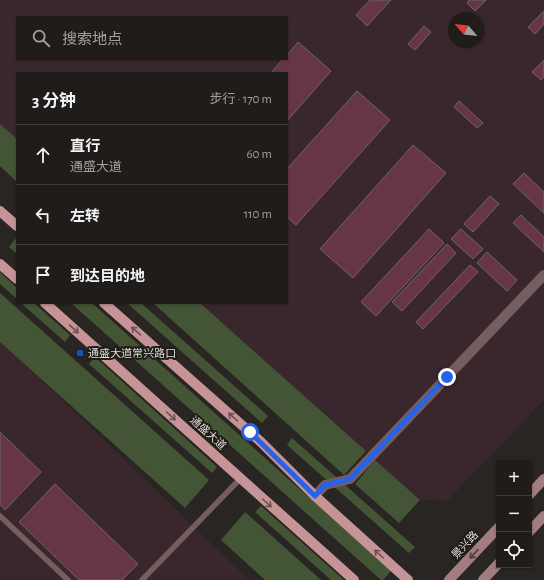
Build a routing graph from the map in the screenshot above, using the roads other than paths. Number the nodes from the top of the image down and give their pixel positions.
1 (0, 211) edge
2 (16, 225) edge
3 (0, 264) edge
4 (544, 274) edge
5 (16, 278) edge
6 (46, 304) edge
7 (105, 304) edge
8 (240, 479) junction
9 (544, 479) edge
10 (532, 492) edge
11 (315, 496) junction
12 (0, 516) edge
13 (544, 516) edge
14 (532, 529) edge
15 (496, 530) edge
16 (496, 566) edge
17 (68, 580) edge
18 (142, 580) edge
19 (354, 580) edge
20 (408, 580) edge
21 (449, 580) edge
22 (483, 580) edge

1 - 2 main road
3 - 5 main road
4 - 11 street
6 -> 8 main road, 通盛大道
11 -> 7 main road
8 - 18 lane
8 -> 19 main road, 通盛大道
9 - 10 main road
20 -> 11 main road
12 - 17 lane
13 - 14 main road
15 -> 21 main road, 景兴路
16 - 22 main road

